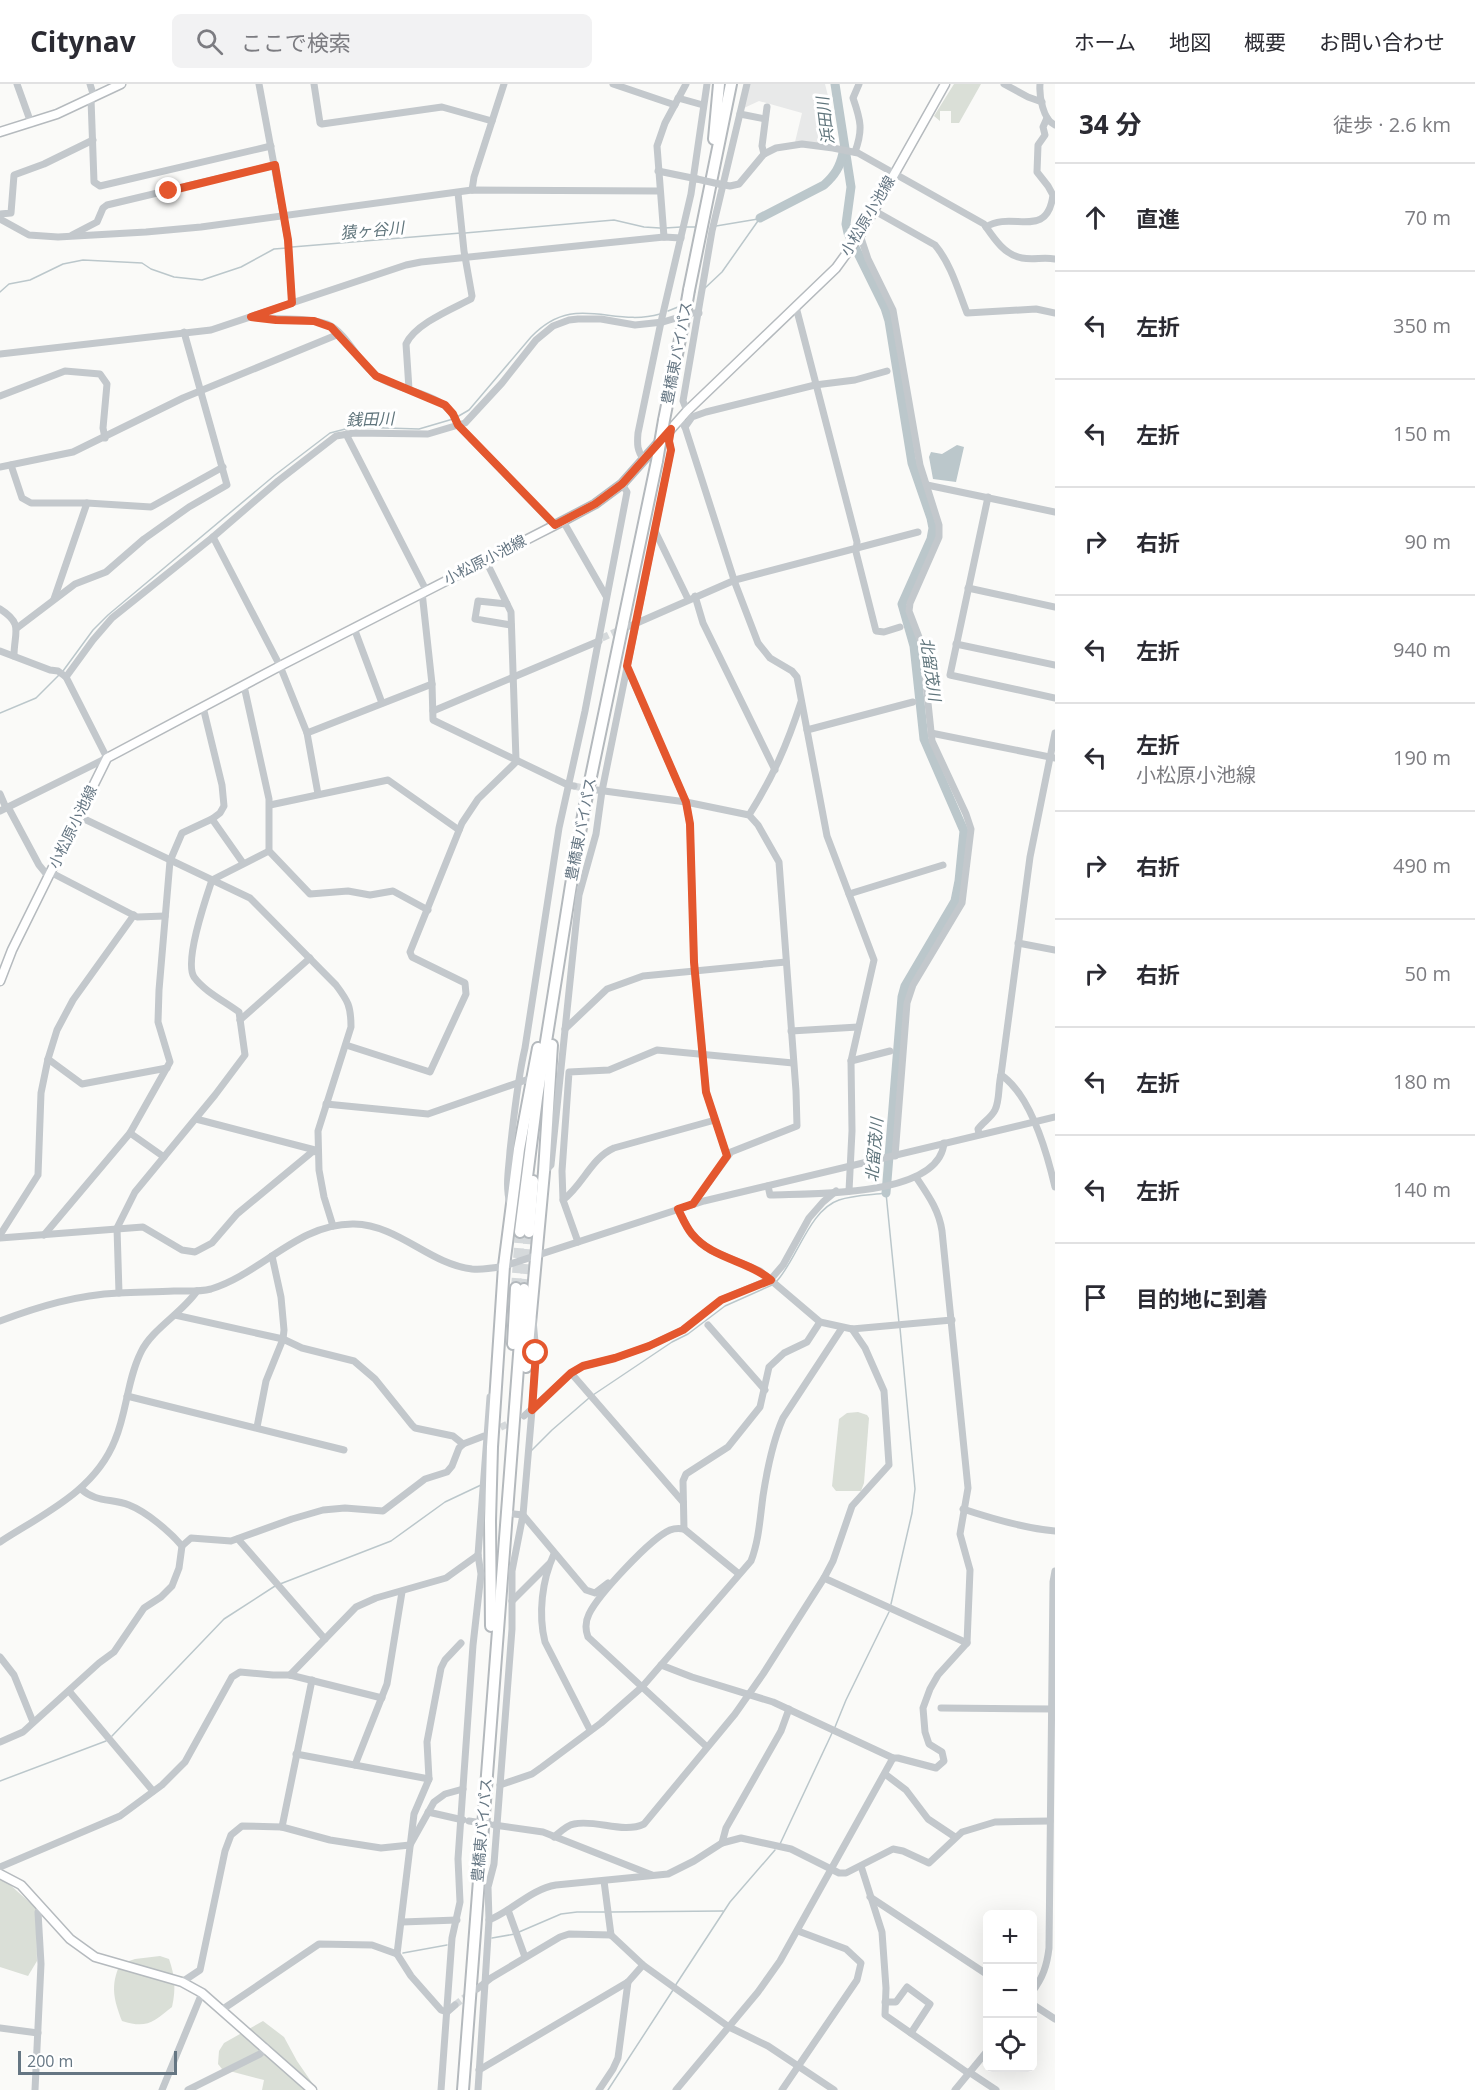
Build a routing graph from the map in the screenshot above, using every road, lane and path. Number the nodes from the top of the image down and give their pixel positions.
1 (17, 84) edge
2 (90, 84) edge
3 (121, 84) edge
4 (259, 84) edge
5 (314, 84) edge
6 (504, 84) edge
7 (613, 84) edge
8 (686, 84) edge
9 (706, 84) edge
10 (719, 84) edge
11 (732, 84) edge
12 (747, 84) edge
13 (859, 84) edge
14 (945, 84) edge
15 (1004, 84) edge
16 (1040, 84) edge
17 (93, 98) junction
18 (677, 102) junction
19 (1042, 102) junction
20 (703, 105) junction
21 (767, 107) dead end
22 (740, 114) junction
23 (1047, 118) junction
24 (765, 119) junction
25 (492, 121) junction
26 (31, 123) junction
27 (1055, 125) edge
28 (0, 132) edge
29 (93, 140) junction
30 (271, 146) junction
31 (854, 152) junction
32 (764, 154) junction
33 (275, 165) junction
34 (658, 171) junction
35 (894, 173) junction
36 (695, 179) junction
37 (721, 184) junction
38 (472, 190) junction
39 (659, 191) junction
40 (458, 193) junction
41 (873, 210) junction
42 (0, 214) edge
43 (284, 217) junction
44 (0, 219) edge
45 (709, 221) junction
46 (986, 227) junction
47 (663, 230) junction
48 (706, 232) junction
49 (69, 237) junction
50 (858, 237) junction
51 (681, 238) junction
52 (465, 258) junction
53 (1055, 260) edge
54 (292, 303) junction
55 (796, 307) junction
56 (1055, 313) edge
57 (699, 314) junction
58 (251, 317) junction
59 (661, 320) junction
60 (184, 332) junction
61 (339, 334) junction
62 (0, 354) edge
63 (887, 371) dead end
64 (815, 385) junction
65 (409, 389) junction
66 (201, 393) junction
67 (0, 396) edge
68 (687, 411) junction
69 (682, 423) junction
70 (458, 424) junction
71 (668, 424) junction
72 (346, 434) junction
73 (105, 438) junction
74 (644, 460) junction
75 (11, 465) junction
76 (0, 467) edge
77 (223, 467) junction
78 (622, 484) junction
79 (927, 485) junction
80 (987, 497) junction
81 (87, 503) junction
82 (1055, 512) edge
83 (559, 523) junction
84 (655, 531) junction
85 (918, 532) dead end
86 (213, 537) junction
87 (857, 548) junction
88 (486, 561) junction
89 (735, 580) junction
90 (968, 588) junction
91 (424, 591) junction
92 (606, 596) junction
93 (692, 598) junction
94 (54, 599) junction
95 (507, 604) junction
96 (1055, 607) edge
97 (0, 609) edge
98 (633, 624) junction
99 (511, 625) junction
100 (900, 627) dead end
101 (17, 628) junction
102 (354, 628) junction
103 (600, 640) junction
104 (956, 644) junction
105 (0, 651) edge
106 (14, 656) junction
107 (1055, 665) edge
108 (280, 666) junction
109 (627, 666) junction
110 (66, 677) junction
111 (513, 678) junction
112 (432, 684) junction
113 (243, 686) junction
114 (1055, 698) edge
115 (801, 700) junction
116 (913, 702) dead end
117 (382, 703) junction
118 (203, 707) junction
119 (433, 711) junction
120 (807, 730) junction
121 (307, 733) junction
122 (931, 733) junction
123 (1055, 733) edge
124 (106, 758) junction
125 (1053, 758) edge
126 (516, 760) junction
127 (775, 770) junction
128 (571, 785) junction
129 (599, 791) junction
130 (0, 794) edge
131 (318, 794) junction
132 (686, 802) junction
133 (270, 805) junction
134 (5, 809) edge
135 (749, 815) junction
136 (78, 816) junction
137 (212, 819) junction
138 (459, 830) junction
139 (269, 851) junction
140 (170, 861) junction
141 (243, 862) junction
142 (943, 866) dead end
143 (49, 874) junction
144 (212, 880) junction
145 (849, 894) junction
146 (428, 910) junction
147 (134, 915) junction
148 (165, 916) junction
149 (564, 928) junction
150 (1018, 943) junction
151 (1055, 950) edge
152 (310, 958) junction
153 (786, 962) junction
154 (694, 969) junction
155 (557, 976) junction
156 (0, 981) edge
157 (240, 1020) junction
158 (553, 1023) junction
159 (858, 1027) junction
160 (565, 1029) junction
161 (791, 1031) junction
162 (346, 1045) junction
163 (890, 1051) dead end
164 (703, 1054) junction
165 (48, 1059) junction
166 (850, 1061) junction
167 (794, 1063) junction
168 (167, 1068) junction
169 (1001, 1074) junction
170 (526, 1080) dead end
171 (517, 1083) junction
172 (326, 1104) junction
173 (1055, 1117) edge
174 (196, 1119) junction
175 (715, 1120) junction
176 (1034, 1122) junction
177 (130, 1133) junction
178 (979, 1134) junction
179 (944, 1143) junction
180 (318, 1151) junction
181 (727, 1156) junction
182 (164, 1157) junction
183 (891, 1157) junction
184 (851, 1166) junction
185 (544, 1173) junction
186 (916, 1177) junction
187 (768, 1186) junction
188 (1055, 1187) edge
189 (836, 1191) junction
190 (849, 1191) junction
191 (563, 1200) junction
192 (693, 1204) junction
193 (511, 1208) junction
194 (678, 1209) junction
195 (333, 1226) junction
196 (117, 1228) junction
197 (44, 1235) junction
198 (0, 1236) edge
199 (578, 1242) junction
200 (537, 1255) junction
201 (272, 1256) junction
202 (504, 1266) junction
203 (773, 1282) junction
204 (196, 1291) junction
205 (119, 1293) junction
206 (532, 1314) junction
207 (175, 1315) junction
208 (952, 1320) junction
209 (0, 1321) edge
210 (820, 1322) junction
211 (708, 1325) dead end
212 (842, 1328) junction
213 (852, 1329) junction
214 (283, 1340) junction
215 (499, 1341) junction
216 (571, 1373) junction
217 (765, 1390) junction
218 (127, 1396) junction
219 (532, 1410) junction
220 (524, 1416) tunnel mouth
221 (257, 1427) junction
222 (484, 1436) tunnel mouth
223 (463, 1444) junction
224 (344, 1450) dead end
225 (510, 1481) junction
226 (81, 1489) junction
227 (683, 1503) junction
228 (963, 1509) junction
229 (514, 1514) dead end
230 (523, 1515) junction
231 (684, 1529) junction
232 (1055, 1531) edge
233 (238, 1539) junction
234 (0, 1542) edge
235 (182, 1546) junction
236 (555, 1554) junction
237 (478, 1555) junction
238 (551, 1562) junction
239 (502, 1569) junction
240 (1055, 1571) edge
241 (739, 1574) junction
242 (824, 1578) junction
243 (613, 1581) junction
244 (402, 1592) junction
245 (512, 1601) junction
246 (325, 1639) junction
247 (461, 1643) dead end
248 (967, 1643) junction
249 (0, 1657) edge
250 (661, 1665) junction
251 (290, 1675) junction
252 (312, 1680) junction
253 (642, 1687) junction
254 (69, 1692) junction
255 (493, 1693) junction
256 (749, 1695) junction
257 (382, 1698) junction
258 (941, 1708) dead end
259 (789, 1709) junction
260 (1053, 1709) edge
261 (33, 1722) junction
262 (590, 1730) junction
263 (0, 1742) edge
264 (707, 1747) junction
265 (296, 1754) junction
266 (1053, 1756) edge
267 (893, 1758) junction
268 (355, 1765) junction
269 (885, 1774) junction
270 (429, 1779) junction
271 (500, 1785) junction
272 (463, 1789) junction
273 (153, 1791) junction
274 (1053, 1796) edge
275 (428, 1812) junction
276 (465, 1820) junction
277 (1050, 1821) junction
278 (493, 1825) junction
279 (282, 1827) junction
280 (554, 1837) junction
281 (955, 1837) junction
282 (1053, 1841) edge
283 (722, 1843) junction
284 (410, 1845) junction
285 (861, 1866) junction
286 (0, 1867) edge
287 (832, 1870) junction
288 (0, 1874) edge
289 (653, 1875) junction
290 (604, 1881) junction
291 (870, 1897) junction
292 (41, 1908) junction
293 (508, 1910) junction
294 (457, 1920) junction
295 (489, 1920) junction
296 (402, 1922) junction
297 (798, 1932) junction
298 (611, 1935) junction
299 (1055, 1950) edge
300 (397, 1954) junction
301 (525, 1957) junction
302 (1047, 1963) junction
303 (643, 1965) junction
304 (983, 1972) edge
305 (182, 1982) junction
306 (628, 1982) junction
307 (485, 1983) junction
308 (1037, 1986) edge
309 (477, 1989) tunnel mouth
310 (202, 1993) junction
311 (885, 2002) junction
312 (455, 2005) tunnel mouth
313 (1037, 2007) edge
314 (223, 2010) junction
315 (447, 2012) junction
316 (1055, 2019) edge
317 (729, 2026) junction
318 (0, 2028) edge
319 (38, 2033) junction
320 (911, 2033) junction
321 (266, 2048) junction
322 (983, 2055) edge
323 (798, 2067) junction
324 (479, 2070) junction
325 (969, 2072) junction
326 (35, 2090) edge
327 (162, 2090) edge
328 (188, 2090) edge
329 (312, 2090) edge
330 (441, 2090) edge
331 (463, 2090) edge
332 (478, 2090) edge
333 (599, 2090) edge
334 (676, 2090) edge
335 (782, 2090) edge
336 (834, 2090) edge
337 (955, 2090) edge
338 (996, 2090) edge

1 - 26 street
2 - 17 street
3 - 17 main road
4 - 30 street
5 - 25 street
6 - 25 street
7 - 18 street
8 - 18 street
9 - 20 street
10 - 45 highway
11 - 45 highway, 豊橋東バイパス
12 - 22 street
13 - 31 street
14 - 35 main road, 小松原小池線
15 - 19 street
16 - 19 street
17 - 26 main road
17 - 29 street
18 - 20 street
18 - 34 street
19 - 23 street
20 - 36 street
21 - 24 street
22 - 24 street
22 - 37 street
23 - 27 street
23 - 46 street
24 - 32 street
25 - 38 street
26 - 28 main road
29 - 30 street
29 - 42 street
30 - 33 street
31 - 32 street
31 - 35 street
32 - 37 street
33 - 43 street
33 - 49 street
34 - 36 street
34 - 39 street
35 - 41 main road, 小松原小池線
35 - 46 street
36 - 37 street, bridge
36 - 51 street
37 - 45 street
38 - 39 street
38 - 40 street
39 - 47 street
40 - 43 street
40 - 52 street
41 - 50 main road, 小松原小池線
41 - 56 street
43 - 49 street
43 - 54 street
44 - 49 street
45 - 48 highway, 豊橋東バイパス
46 - 53 street
47 - 51 street
47 - 52 street
48 - 57 street
48 - 71 highway, 豊橋東バイパス, bridge
50 - 55 main road, 小松原小池線
50 - 79 street
51 - 59 street
52 - 54 street
52 - 65 street
54 - 58 street
55 - 64 street
55 - 68 main road, 小松原小池線
57 - 59 street
57 - 68 street
58 - 60 street
58 - 61 street
59 - 70 street
59 - 74 street
60 - 62 street
60 - 66 street
61 - 65 street
61 - 66 street
63 - 64 street
64 - 69 street
64 - 87 street
65 - 70 street
66 - 73 street
66 - 77 street
67 - 73 street
68 - 69 main road, 小松原小池線
69 - 71 main road, 小松原小池線
69 - 89 street
70 - 72 street
70 - 83 street
71 - 74 main road, 小松原小池線
71 - 84 street
71 - 149 highway, 豊橋東バイパス, bridge
72 - 86 street
72 - 91 street
73 - 75 street
74 - 78 main road, 小松原小池線
75 - 76 street
75 - 81 street
77 - 81 street
77 - 94 street
78 - 83 main road, 小松原小池線
78 - 92 street
79 - 80 street
79 - 122 street
80 - 82 street
80 - 90 street
81 - 94 street
83 - 88 main road, 小松原小池線
83 - 92 street
84 - 93 street
84 - 98 street
85 - 87 street
86 - 108 street
86 - 110 street
87 - 89 street
87 - 100 street
88 - 91 main road, 小松原小池線
88 - 95 street
89 - 93 street
89 - 115 street
90 - 96 street
90 - 104 street
91 - 102 main road, 小松原小池線
91 - 112 street
92 - 103 street
93 - 98 street
93 - 127 street
94 - 101 street
95 - 99 street
95 - 99 street
97 - 101 street
98 - 109 street
99 - 111 street
101 - 106 street
102 - 108 main road, 小松原小池線
102 - 117 street
103 - 111 street
103 - 128 street
104 - 107 street
104 - 114 street
105 - 106 street
106 - 110 street
108 - 113 main road, 小松原小池線
108 - 121 street
109 - 129 street
109 - 132 street
110 - 124 street
111 - 119 street
111 - 126 street
112 - 117 street
112 - 119 street
113 - 118 main road, 小松原小池線
113 - 133 street
115 - 120 street
115 - 127 street
116 - 120 street
117 - 121 street
118 - 124 main road, 小松原小池線
118 - 137 street
119 - 126 street
120 - 145 street
121 - 131 street
122 - 125 street
122 - 183 street
123 - 125 street
124 - 134 street
124 - 136 main road, 小松原小池線
125 - 150 street
126 - 128 street
126 - 138 street
127 - 135 street
128 - 171 street
129 - 132 street
129 - 160 street
130 - 134 street
131 - 133 street
131 - 138 street
132 - 135 street
132 - 154 street
133 - 139 street
134 - 143 street
135 - 153 street
136 - 140 street
136 - 143 main road, 小松原小池線
137 - 140 street
137 - 141 street
138 - 146 street
139 - 141 street
139 - 146 street
140 - 144 street
140 - 148 street
141 - 144 street
142 - 145 street
143 - 147 street
143 - 156 main road, 小松原小池線
144 - 152 street
144 - 157 street
145 - 159 street
146 - 162 street
147 - 148 street
147 - 165 street
148 - 168 street
149 - 155 highway, 豊橋東バイパス
149 - 193 highway
150 - 151 street
150 - 169 street
152 - 157 street
152 - 162 street
153 - 154 street
153 - 161 street
154 - 160 street
154 - 164 street
155 - 158 highway, 豊橋東バイパス
155 - 158 highway, 豊橋東バイパス
157 - 174 street
158 - 185 highway
159 - 161 street
159 - 166 street
160 - 185 street
161 - 167 street
162 - 172 street
163 - 166 street
164 - 167 street
164 - 175 street
164 - 191 street
165 - 168 street
165 - 198 street
166 - 184 street
167 - 181 street
168 - 177 street
169 - 176 street
169 - 178 street
170 - 171 street
171 - 172 street
171 - 193 street
172 - 180 street
173 - 176 street
174 - 180 street
174 - 182 street
175 - 181 street
175 - 191 street
176 - 178 street
176 - 188 street
177 - 182 street
177 - 197 street
178 - 179 street
179 - 183 street
179 - 186 street
180 - 195 street
180 - 196 street
181 - 192 street
182 - 196 street
183 - 184 street
184 - 187 street
184 - 190 street
185 - 200 highway
186 - 190 street
186 - 208 street
187 - 189 street
187 - 192 street
189 - 190 street
189 - 203 street
191 - 199 street
192 - 194 street
193 - 202 highway
194 - 199 street
194 - 203 street
195 - 201 street
195 - 202 street
196 - 197 street
196 - 205 street
197 - 198 street
199 - 200 street
200 - 202 street
200 - 206 highway
201 - 204 street
201 - 214 street
202 - 215 highway
203 - 210 street
203 - 216 street
204 - 205 street
204 - 207 street
205 - 209 street
206 - 219 street
206 - 225 highway
207 - 214 street
207 - 218 street
208 - 213 street
208 - 228 street
210 - 212 street
210 - 217 street
211 - 217 street
212 - 213 street
212 - 241 street
213 - 242 street
214 - 221 street
214 - 223 street
215 - 237 street
215 - 255 highway
216 - 219 street
216 - 227 street
217 - 227 street
218 - 221 street
218 - 226 street
219 - 220 street
219 - 230 street
221 - 224 street
222 - 223 street
223 - 233 street
225 - 239 highway, 豊橋東バイパス
225 - 239 highway, 豊橋東バイパス
226 - 234 street
226 - 235 street
227 - 231 street
228 - 232 street
228 - 248 street
229 - 230 street
230 - 236 street
230 - 245 street
231 - 241 street
231 - 243 street
233 - 235 street
233 - 246 street
235 - 254 street
236 - 238 street
236 - 243 street
237 - 244 street
237 - 272 street
238 - 245 street
238 - 262 street
239 - 255 highway, 豊橋東バイパス
240 - 260 street
241 - 250 street
242 - 248 street
242 - 256 street
243 - 253 street
244 - 246 street
244 - 257 street
245 - 271 street
246 - 251 street
247 - 270 street
248 - 267 street
249 - 261 street
250 - 253 street
250 - 256 street
251 - 252 street
251 - 273 street
252 - 257 street
252 - 265 street
253 - 262 street
253 - 264 street
254 - 261 street
254 - 273 street
255 - 331 highway, 豊橋東バイパス
256 - 259 street
256 - 264 street
257 - 268 street
258 - 260 street
259 - 267 street
259 - 283 street
260 - 266 street
261 - 263 street
262 - 271 street
264 - 280 street
265 - 268 street
265 - 279 street
266 - 274 street
267 - 269 street
268 - 270 street
269 - 281 street
269 - 287 street
270 - 284 street
271 - 278 street
272 - 275 street
272 - 276 street
273 - 286 street
274 - 277 street
275 - 276 street
275 - 284 street
276 - 278 street, bridge
276 - 294 street
277 - 281 street
277 - 282 street
278 - 280 street
278 - 295 street
279 - 284 street
279 - 305 street
280 - 289 street
281 - 285 street
282 - 302 street
283 - 287 street
283 - 289 street
284 - 296 street
285 - 287 street
285 - 291 street
287 - 297 street
288 - 292 main road
289 - 290 street
290 - 293 street
290 - 298 street
291 - 304 street
291 - 311 street
292 - 305 main road
292 - 319 street
293 - 295 street
293 - 301 street
294 - 296 street
294 - 315 street
295 - 307 street
296 - 300 street
297 - 317 street
297 - 323 street
298 - 301 street
298 - 303 street
299 - 302 street
300 - 314 street
300 - 315 street
301 - 307 street
302 - 308 street
303 - 306 street
303 - 317 street
305 - 310 main road
306 - 324 street
306 - 333 street
307 - 309 street
307 - 324 street
310 - 314 main road
310 - 327 street
311 - 320 street
311 - 320 street
312 - 315 street
313 - 316 street
314 - 321 main road
315 - 330 street
317 - 323 street
317 - 334 street
318 - 319 street
319 - 326 street
320 - 325 street
321 - 328 street
321 - 329 main road
322 - 325 street
323 - 335 street
323 - 336 street
324 - 332 street
325 - 337 street
325 - 338 street

